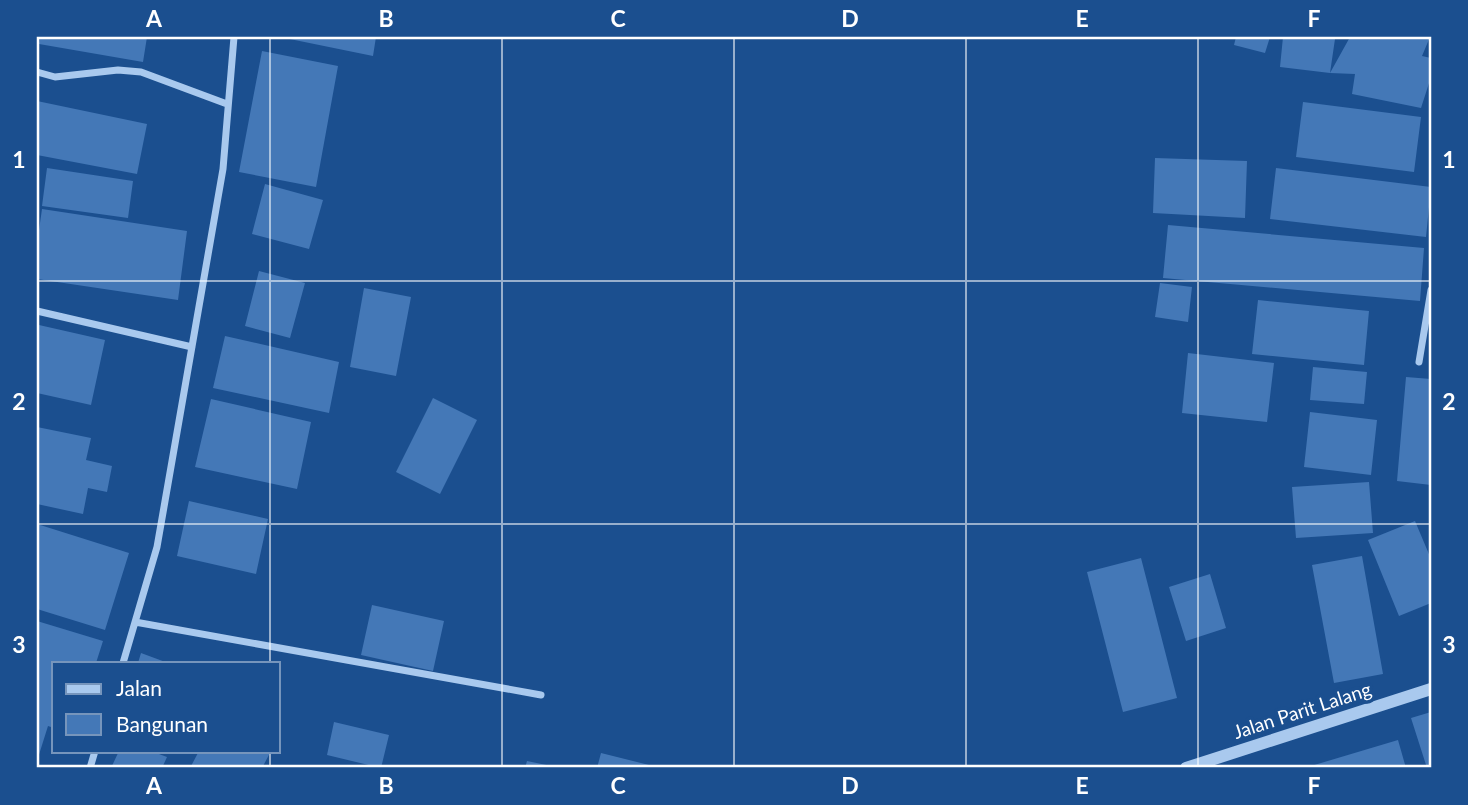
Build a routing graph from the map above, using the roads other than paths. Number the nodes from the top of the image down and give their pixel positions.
1 (234, 37) edge
2 (37, 72) edge
3 (227, 104) junction
4 (1431, 290) edge
5 (37, 311) edge
6 (192, 348) junction
7 (1419, 362) dead end
8 (135, 622) junction
9 (123, 662) edge
10 (1431, 689) edge
11 (541, 695) dead end
12 (1186, 768) edge

1 - 3 street
2 - 3 street
3 - 6 street
4 - 7 street
5 - 6 street
6 - 8 street
8 - 9 street
8 - 11 street
10 - 12 street, Jalan Parit Lalang

